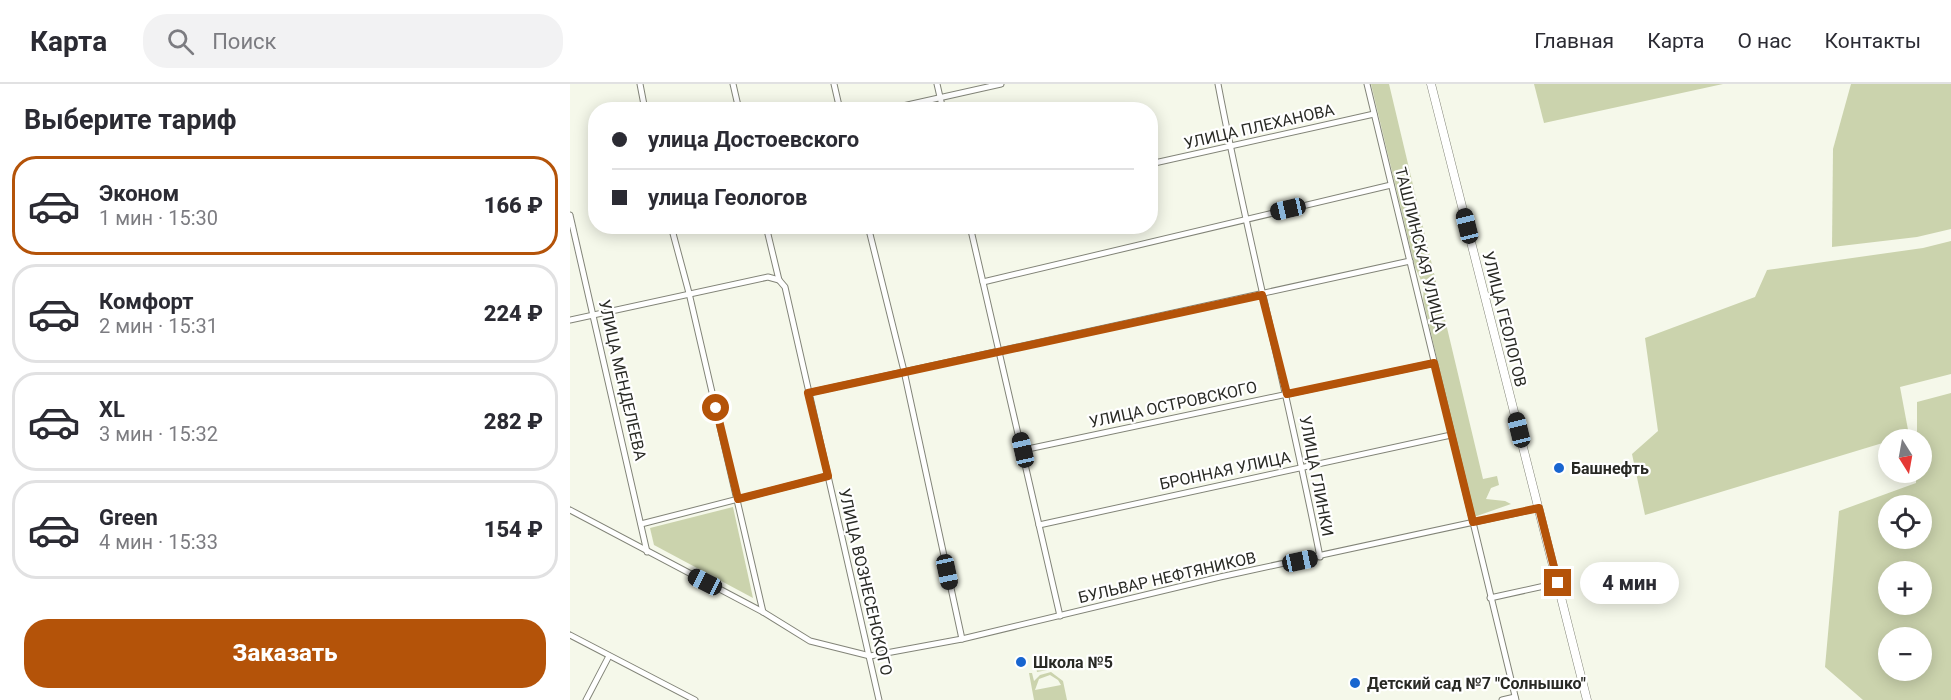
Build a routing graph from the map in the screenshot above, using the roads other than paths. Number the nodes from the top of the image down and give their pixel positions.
1 (640, 84) edge
2 (733, 84) edge
3 (834, 84) edge
4 (937, 84) edge
5 (1001, 84) edge
6 (1218, 84) edge
7 (1367, 84) edge
8 (1431, 84) edge
9 (940, 98) junction
10 (643, 102) edge
11 (737, 102) edge
12 (838, 102) edge
13 (922, 102) edge
14 (941, 102) edge
15 (1374, 114) junction
16 (1230, 146) junction
17 (1158, 162) edge
18 (1391, 185) junction
19 (570, 215) edge
20 (1246, 219) junction
21 (673, 234) edge
22 (768, 234) edge
23 (870, 234) edge
24 (972, 234) edge
25 (1410, 261) junction
26 (778, 280) junction
27 (983, 282) junction
28 (689, 293) junction
29 (1262, 295) junction
30 (594, 315) junction
31 (570, 320) edge
32 (1000, 351) junction
33 (1434, 363) junction
34 (904, 370) junction
35 (808, 393) junction
36 (1287, 394) junction
37 (1451, 435) junction
38 (1023, 450) junction
39 (1302, 467) junction
40 (828, 476) junction
41 (738, 499) junction
42 (1539, 508) junction
43 (570, 510) edge
44 (1473, 522) junction
45 (641, 524) junction
46 (1039, 525) junction
47 (647, 552) junction
48 (1320, 557) junction
49 (1558, 583) junction
50 (1490, 598) junction
51 (763, 612) junction
52 (1060, 616) junction
53 (570, 635) edge
54 (962, 639) junction
55 (609, 656) junction
56 (870, 656) junction
57 (1516, 698) edge
58 (586, 700) edge
59 (695, 700) edge
60 (879, 700) edge
61 (1502, 700) edge
62 (1587, 700) edge

1 - 10 street
2 - 11 street
3 - 12 street
4 - 9 street
5 - 9 street
6 - 16 street, УЛИЦА ГЛИНКИ
7 - 15 street, ТАШЛИНСКАЯ УЛИЦА
8 - 42 main road, УЛИЦА ГЕОЛОГОВ
9 - 13 street
9 - 14 street
15 - 16 street, УЛИЦА ПЛЕХАНОВА
15 - 18 street, ТАШЛИНСКАЯ УЛИЦА
16 - 17 street, УЛИЦА ПЛЕХАНОВА
16 - 20 street, УЛИЦА ГЛИНКИ
18 - 20 street
18 - 25 street, ТАШЛИНСКАЯ УЛИЦА
19 - 30 street, УЛИЦА МЕНДЕЛЕЕВА
20 - 27 street
20 - 29 street, УЛИЦА ГЛИНКИ
21 - 28 street
22 - 26 street, УЛИЦА ВОЗНЕСЕНСКОГО
23 - 34 street
24 - 27 street
25 - 29 street
25 - 33 street, ТАШЛИНСКАЯ УЛИЦА
26 - 28 street
26 - 35 street, УЛИЦА ВОЗНЕСЕНСКОГО
27 - 32 street
28 - 30 street
28 - 41 street
29 - 32 street
29 - 36 street, УЛИЦА ГЛИНКИ
30 - 31 street
30 - 45 street, УЛИЦА МЕНДЕЛЕЕВА
32 - 34 street
32 - 38 street
33 - 36 street, УЛИЦА ОСТРОВСКОГО
33 - 37 street, ТАШЛИНСКАЯ УЛИЦА
34 - 35 street
34 - 54 street
35 - 40 street, УЛИЦА ВОЗНЕСЕНСКОГО
36 - 38 street, УЛИЦА ОСТРОВСКОГО
36 - 39 street, УЛИЦА ГЛИНКИ
37 - 39 street, БРОННАЯ УЛИЦА
37 - 44 street, ТАШЛИНСКАЯ УЛИЦА
38 - 46 street
39 - 46 street, БРОННАЯ УЛИЦА
39 - 48 street, УЛИЦА ГЛИНКИ
40 - 41 street
40 - 56 street, УЛИЦА ВОЗНЕСЕНСКОГО
41 - 45 street
41 - 51 street
42 - 44 street, БУЛЬВАР НЕФТЯНИКОВ
42 - 49 main road, УЛИЦА ГЕОЛОГОВ
43 - 47 street
44 - 48 street, БУЛЬВАР НЕФТЯНИКОВ
44 - 50 street, ТАШЛИНСКАЯ УЛИЦА
45 - 47 street, УЛИЦА МЕНДЕЛЕЕВА
46 - 52 street
47 - 51 street
48 - 52 street, БУЛЬВАР НЕФТЯНИКОВ
49 - 50 street
49 - 62 main road, УЛИЦА ГЕОЛОГОВ
50 - 57 street, ТАШЛИНСКАЯ УЛИЦА
51 - 56 street
52 - 54 street, БУЛЬВАР НЕФТЯНИКОВ
53 - 55 street
54 - 56 street, БУЛЬВАР НЕФТЯНИКОВ
55 - 58 street
55 - 59 street
56 - 60 street, УЛИЦА ВОЗНЕСЕНСКОГО
57 - 61 street

